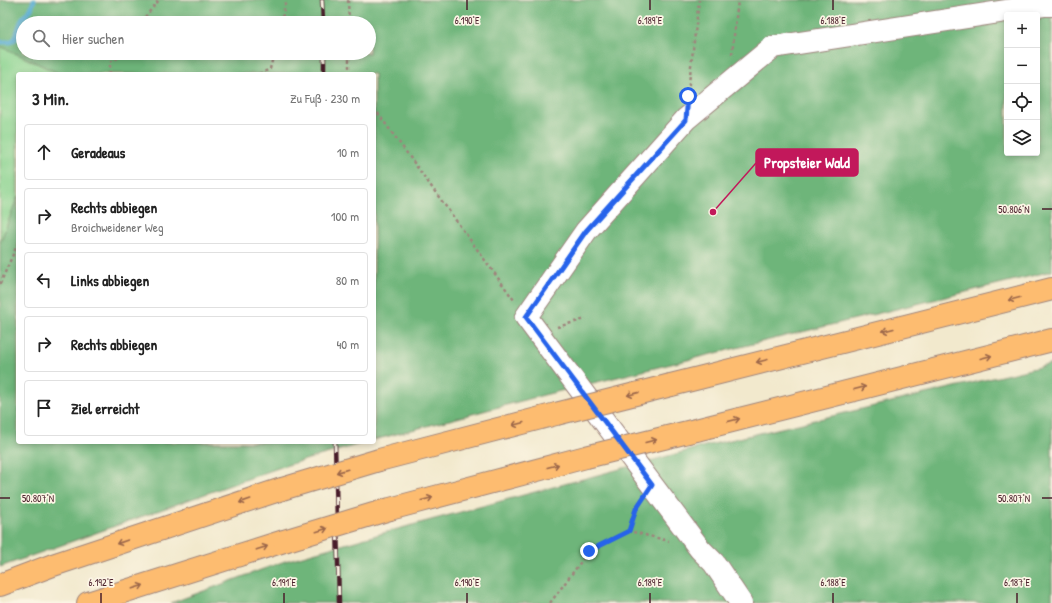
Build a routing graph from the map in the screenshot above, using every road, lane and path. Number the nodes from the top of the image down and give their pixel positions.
1 (159, 0) edge
2 (286, 0) edge
3 (348, 0) edge
4 (699, 0) edge
5 (738, 0) edge
6 (1052, 5) edge
7 (146, 16) edge
8 (283, 16) edge
9 (348, 16) edge
10 (114, 60) edge
11 (272, 60) edge
12 (349, 60) edge
13 (110, 72) edge
14 (263, 72) edge
15 (349, 72) edge
16 (730, 83) junction
17 (376, 111) edge
18 (686, 120) junction
19 (16, 248) edge
20 (0, 284) edge
21 (1052, 289) edge
22 (586, 319) dead end
23 (531, 324) junction
24 (1052, 340) edge
25 (652, 485) junction
26 (629, 531) junction
27 (672, 542) dead end
28 (0, 585) edge
29 (88, 603) edge
30 (550, 603) edge
31 (741, 603) edge

1 - 7 path
2 - 8 path
3 - 9 path
4 - 18 path
5 - 16 path
6 - 16 street
10 - 13 path
11 - 14 path
12 - 15 path
16 - 18 street
17 - 23 path
18 - 23 street
19 - 20 path
21 -> 28 highway, bridge
22 - 23 path
23 - 25 street
29 -> 24 highway, bridge
25 - 26 path
25 - 31 street
26 - 27 path
26 - 30 path

